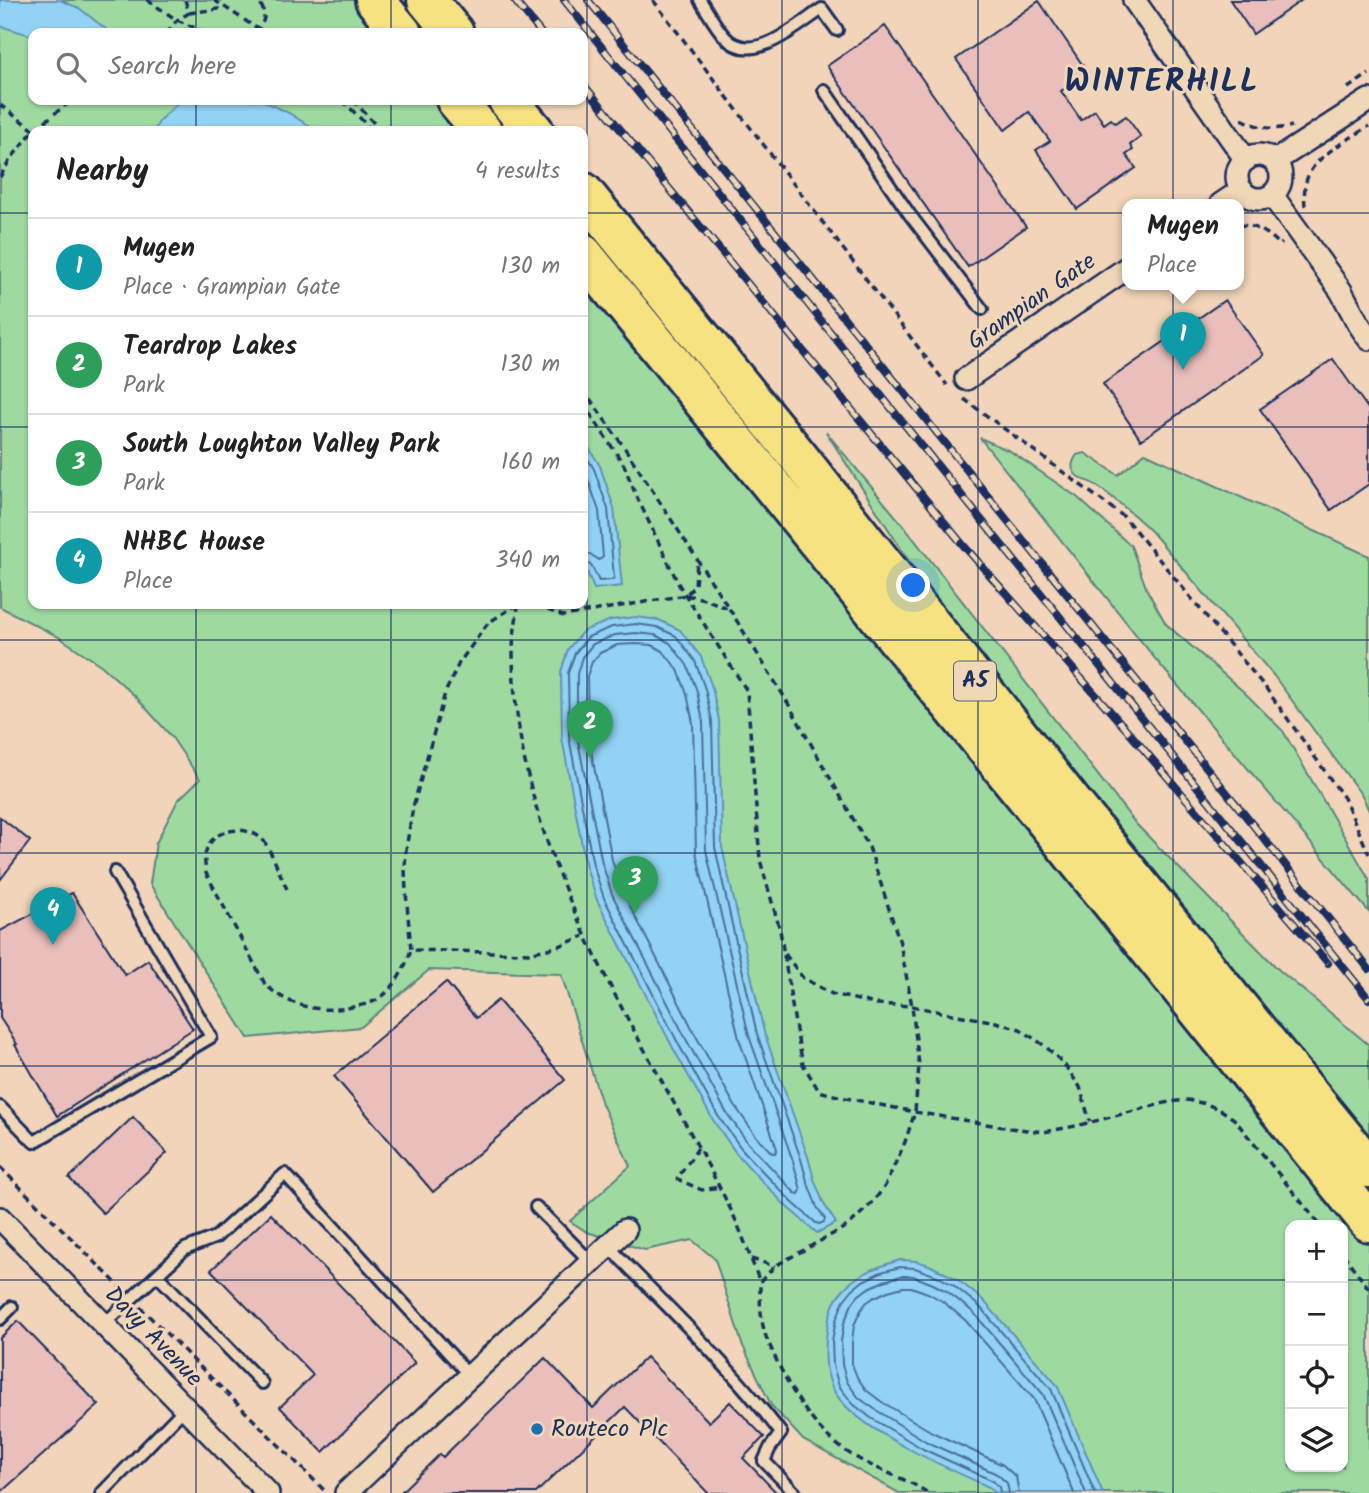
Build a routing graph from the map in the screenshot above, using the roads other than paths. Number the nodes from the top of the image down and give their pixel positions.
1 (375, 0) edge
2 (427, 0) edge
3 (699, 0) edge
4 (1134, 0) edge
5 (398, 28) edge
6 (450, 28) edge
7 (837, 30) dead end
8 (824, 90) dead end
9 (1369, 100) edge
10 (460, 105) edge
11 (512, 105) edge
12 (478, 126) edge
13 (530, 126) edge
14 (1246, 160) junction
15 (1275, 161) junction
16 (1241, 190) junction
17 (1272, 195) junction
18 (588, 198) edge
19 (1228, 199) edge
20 (588, 260) edge
21 (1122, 272) edge
22 (982, 309) dead end
23 (1369, 339) edge
24 (958, 387) road end
25 (115, 872) dead end
26 (0, 1107) edge
27 (1369, 1168) edge
28 (536, 1208) dead end
29 (0, 1218) edge
30 (1369, 1222) edge
31 (625, 1230) dead end
32 (607, 1246) junction
33 (591, 1262) junction
34 (157, 1275) junction
35 (12, 1307) dead end
36 (0, 1318) edge
37 (104, 1324) junction
38 (470, 1376) junction
39 (262, 1383) dead end
40 (185, 1408) junction
41 (102, 1493) edge
42 (268, 1493) edge
43 (346, 1493) edge
44 (795, 1493) edge

1 - 5 highway
2 - 6 highway
3 - 7 lane
4 - 14 street
8 - 22 lane
9 - 15 street
10 - 12 highway
11 - 13 highway
14 - 15 street
14 - 16 street
15 - 17 street
16 - 17 street
16 - 19 street
17 - 23 street
18 - 27 highway, A5
20 - 30 highway, A5
21 - 24 street, Grampian Gate
25 - 26 lane
28 - 33 lane
29 - 37 street, Davy Avenue
31 - 32 street
32 - 33 street
32 - 44 lane
33 - 38 street
34 - 37 lane
34 - 38 lane
34 - 39 lane
35 - 36 lane
37 - 40 street, Davy Avenue
38 - 43 street
40 - 41 lane
40 - 42 street, Davy Avenue

